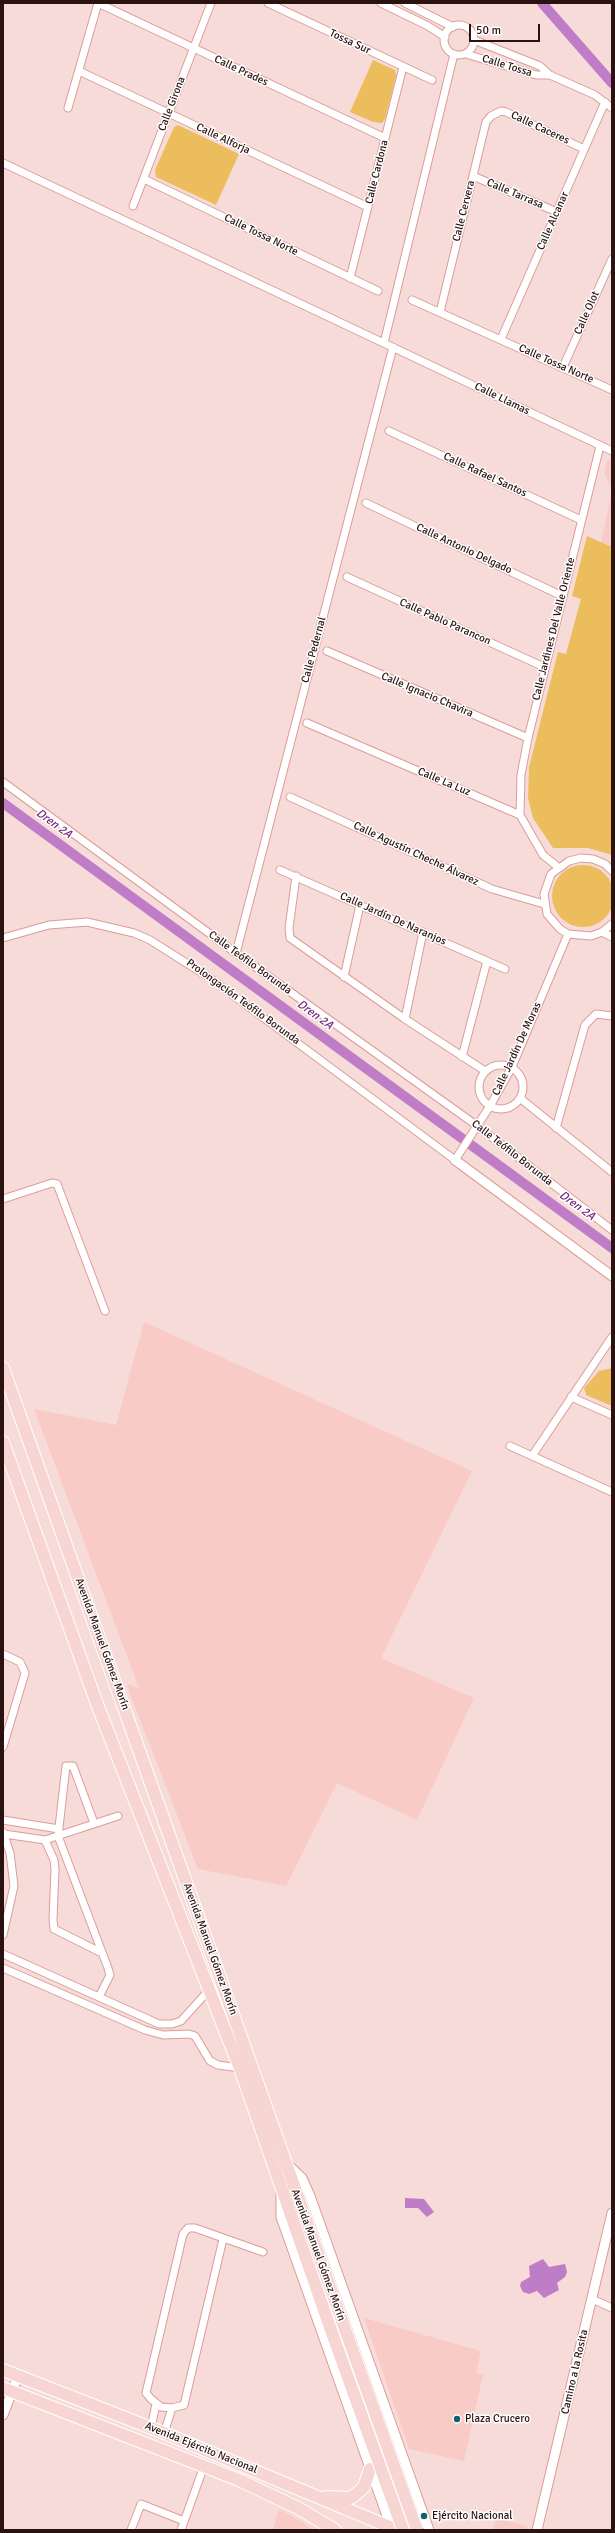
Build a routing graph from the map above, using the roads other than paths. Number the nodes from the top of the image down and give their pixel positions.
1 (98, 3) edge
2 (211, 3) edge
3 (268, 3) edge
4 (381, 3) edge
5 (405, 3) edge
6 (453, 27) junction
7 (445, 37) junction
8 (474, 40) junction
9 (193, 48) junction
10 (454, 54) junction
11 (466, 54) junction
12 (403, 67) junction
13 (79, 71) junction
14 (550, 75) junction
15 (432, 80) dead end
16 (605, 102) junction
17 (68, 108) dead end
18 (612, 108) edge
19 (169, 113) junction
20 (495, 113) joint
21 (385, 138) junction
22 (584, 149) junction
23 (3, 163) edge
24 (473, 176) junction
25 (144, 179) junction
26 (133, 206) dead end
27 (368, 207) junction
28 (556, 212) junction
29 (612, 259) edge
30 (350, 278) junction
31 (378, 291) dead end
32 (412, 300) dead end
33 (440, 312) junction
34 (501, 339) junction
35 (384, 343) junction
36 (393, 347) junction
37 (563, 368) junction
38 (612, 390) edge
39 (389, 431) dead end
40 (600, 446) junction
41 (612, 451) edge
42 (366, 503) dead end
43 (581, 520) junction
44 (347, 577) dead end
45 (562, 596) junction
46 (327, 652) dead end
47 (544, 667) junction
48 (307, 723) dead end
49 (528, 738) junction
50 (3, 782) edge
51 (290, 797) dead end
52 (520, 815) junction
53 (558, 867) junction
54 (280, 870) dead end
55 (612, 871) edge
56 (296, 876) junction
57 (360, 904) junction
58 (544, 904) junction
59 (612, 924) edge
60 (423, 932) junction
61 (602, 932) junction
62 (568, 934) junction
63 (612, 937) edge
64 (3, 938) edge
65 (236, 953) junction
66 (487, 960) junction
67 (505, 969) dead end
68 (344, 977) junction
69 (612, 1016) edge
70 (405, 1019) junction
71 (462, 1057) junction
72 (512, 1067) junction
73 (485, 1071) junction
74 (520, 1099) junction
75 (490, 1106) junction
76 (476, 1125) junction
77 (556, 1128) junction
78 (457, 1156) junction
79 (612, 1171) edge
80 (3, 1199) edge
81 (612, 1230) edge
82 (612, 1276) edge
83 (105, 1311) dead end
84 (612, 1337) edge
85 (3, 1368) edge
86 (571, 1397) junction
87 (612, 1415) edge
88 (3, 1442) edge
89 (510, 1446) dead end
90 (532, 1456) junction
91 (612, 1492) edge
92 (3, 1654) edge
93 (4, 1732) edge
94 (3, 1747) edge
95 (118, 1816) dead end
96 (3, 1820) edge
97 (94, 1823) junction
98 (59, 1832) junction
99 (4, 1833) edge
100 (45, 1840) junction
101 (3, 1935) edge
102 (102, 1953) junction
103 (3, 1954) edge
104 (3, 1968) edge
105 (223, 1985) junction
106 (209, 1990) junction
107 (99, 1997) junction
108 (240, 2068) junction
109 (286, 2163) junction
110 (281, 2186) junction
111 (612, 2213) edge
112 (223, 2238) junction
113 (263, 2252) dead end
114 (592, 2299) junction
115 (612, 2308) edge
116 (3, 2370) edge
117 (18, 2376) junction
118 (7, 2390) edge
119 (156, 2404) junction
120 (172, 2408) junction
121 (3, 2415) edge
122 (151, 2428) junction
123 (164, 2433) junction
124 (204, 2466) junction
125 (370, 2470) junction
126 (416, 2494) junction
127 (316, 2497) junction
128 (382, 2501) junction
129 (184, 2521) junction
130 (396, 2529) edge
131 (131, 2530) edge
132 (181, 2530) edge
133 (335, 2530) edge
134 (418, 2530) edge
135 (429, 2530) edge
136 (537, 2530) edge

1 - 9 street, Calle Prades
1 - 13 street
2 - 9 street, Calle Girona
3 - 12 street, Tossa Sur
4 - 7 street
5 - 6 street, Calle Tossa
6 - 7 street
6 - 8 street, Calle Tossa
7 - 10 street
8 - 11 street, Calle Tossa
8 - 14 street, Calle Tossa
9 - 19 street, Calle Girona
9 - 21 street, Calle Prades
10 - 11 street, Calle Tossa
10 - 35 street
11 - 14 street, Calle Tossa
12 - 15 street, Tossa Sur
12 - 21 street, Calle Cardona
13 - 17 street
13 - 19 street, Calle Alforja
14 - 16 street, Calle Tossa
16 - 18 street, Calle Tossa
16 - 22 street, Calle Alcanar
19 - 25 street, Calle Girona
19 - 27 street, Calle Alforja
20 - 22 street, Calle Caceres
20 - 24 street, Calle Cervera
21 - 27 street, Calle Cardona
22 - 28 street, Calle Alcanar
23 - 35 street, Calle Llamas
24 - 28 street, Calle Tarrasa
24 - 33 street, Calle Cervera
25 - 26 street, Calle Girona
25 - 30 street, Calle Tossa Norte
27 - 30 street, Calle Cardona
28 - 34 street, Calle Alcanar
29 - 37 street, Calle Olot
30 - 31 street, Calle Tossa Norte
32 - 33 street, Calle Tossa Norte
33 - 34 street, Calle Tossa Norte
34 - 37 street, Calle Tossa Norte
35 - 36 street, Calle Llamas
36 - 40 street, Calle Llamas
36 - 65 street, Calle Pedernal
37 - 38 street, Calle Tossa Norte
39 - 43 street, Calle Rafael Santos
40 - 41 street, Calle Llamas
40 - 43 street, Calle Jardines Del Valle Oriente
42 - 45 street, Calle Antonio Delgado
43 - 45 street, Calle Jardines Del Valle Oriente
44 - 47 street, Calle Pablo Parancon
45 - 47 street, Calle Jardines Del Valle Oriente
46 - 49 street, Calle Ignacio Chavira
47 - 49 street, Calle Jardines Del Valle Oriente
48 - 52 street, Calle La Luz
49 - 52 street, Calle Jardines Del Valle Oriente
50 - 65 street, Calle Teófilo Borunda
51 - 58 street, Calle Agustín Cheche Álvarez
52 - 53 street
53 - 55 street
53 - 58 street
54 - 56 street, Calle Jardín De Naranjos
56 - 57 street, Calle Jardín De Naranjos
56 - 68 street, Calle Jardín De Moras
57 - 60 street, Calle Jardín De Naranjos
57 - 68 street
58 - 62 street
59 - 61 street
60 - 66 street, Calle Jardín De Naranjos
60 - 70 street
61 - 62 street
61 - 63 street
62 - 72 street, Calle Jardín De Moras
64 - 78 street, Prolongación Teófilo Borunda
65 - 76 street, Calle Teófilo Borunda
66 - 67 street, Calle Jardín De Naranjos
66 - 71 street
68 - 70 street, Calle Jardín De Moras
69 - 77 street
70 - 71 street, Calle Jardín De Moras
71 - 73 street, Calle Jardín De Moras
72 - 73 street
72 - 74 street
72 - 75 street, Calle Jardín De Moras
73 - 75 street
74 - 75 street
74 - 77 street
75 - 76 street, Calle Jardín De Moras
76 - 78 street, Calle Jardín De Moras
76 - 81 street, Calle Teófilo Borunda
77 - 79 street
78 - 82 street
80 - 83 street
84 - 86 street
85 - 105 main road, Avenida Manuel Gómez Morín
86 - 87 street
86 - 90 street
88 - 106 main road, Avenida Manuel Gómez Morín
89 - 90 street
90 - 91 street
92 - 93 street
93 - 94 street
95 - 97 street
96 - 98 street
97 - 98 street
97 - 98 street
98 - 100 street
98 - 102 street
99 - 100 street
99 - 101 street
100 - 102 street
102 - 107 street
103 - 107 street
104 - 108 street
105 - 106 street
105 - 109 main road, Avenida Manuel Gómez Morín
106 - 107 street
106 - 108 main road, Avenida Manuel Gómez Morín
108 - 110 main road, Avenida Manuel Gómez Morín
109 - 126 street
109 - 134 main road, Avenida Manuel Gómez Morín, bridge
110 - 125 street
110 - 130 main road, Avenida Manuel Gómez Morín, bridge
111 - 114 street, Camino a la Rosita
112 - 113 street
112 - 119 street
112 - 120 street
114 - 115 street
114 - 136 street, Camino a la Rosita
116 - 117 main road, Avenida Ejército Nacional
117 - 118 street
117 - 122 main road, Avenida Ejército Nacional
118 - 121 street
118 - 124 main road, Avenida Ejército Nacional
119 - 120 street
119 - 122 street
120 - 123 street
122 - 123 main road, Avenida Ejército Nacional
123 - 127 main road, Avenida Ejército Nacional
124 - 129 street
124 - 133 main road, Avenida Ejército Nacional
125 - 127 main road
125 - 128 street
126 - 128 street
126 - 135 street
127 - 130 main road, Avenida Ejército Nacional
128 - 130 street
129 - 131 street
129 - 132 street

